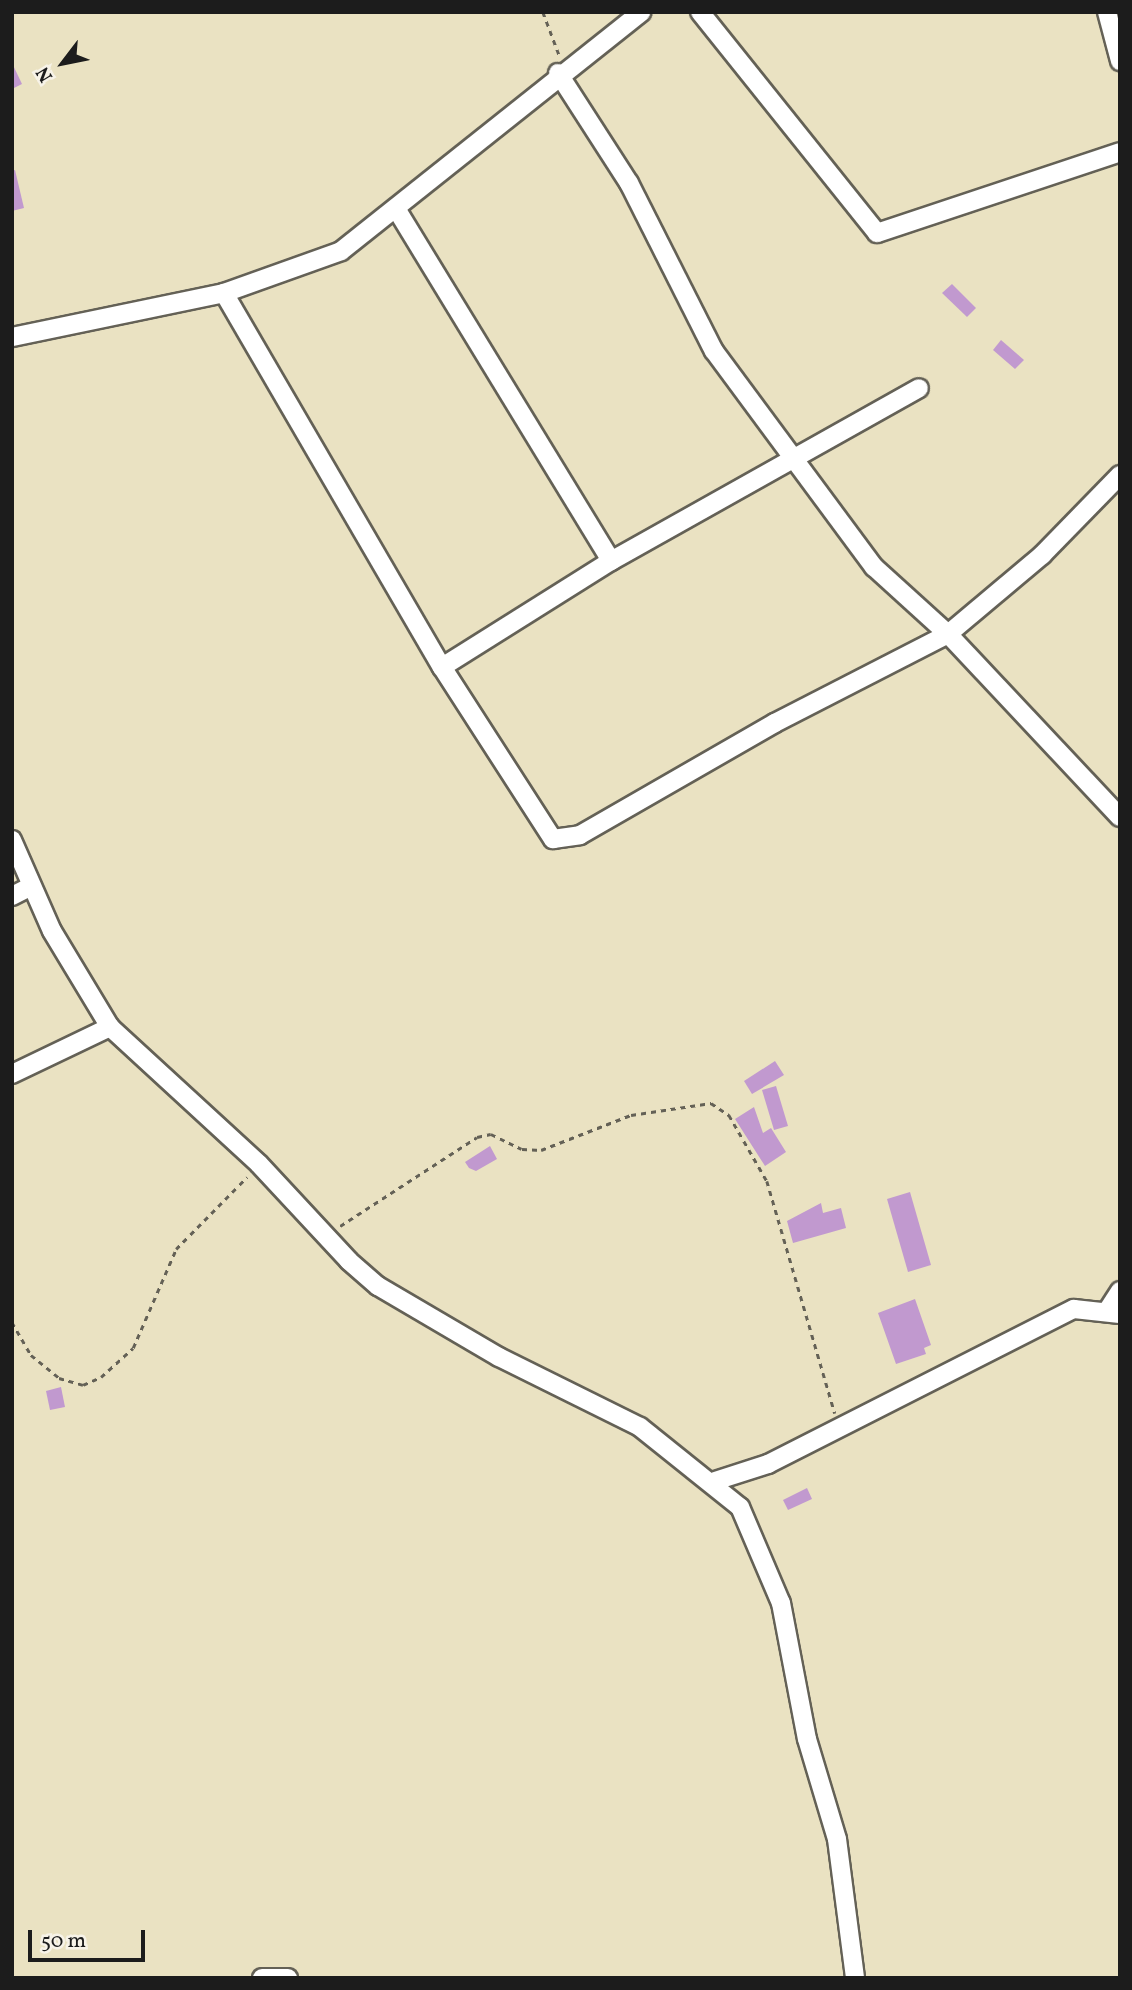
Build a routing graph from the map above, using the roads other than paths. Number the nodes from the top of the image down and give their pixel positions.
1 (642, 12) edge
2 (700, 12) edge
3 (1107, 12) edge
4 (1120, 61) edge
5 (560, 72) junction
6 (1120, 152) edge
7 (397, 210) junction
8 (223, 293) junction
9 (12, 337) edge
10 (919, 388) dead end
11 (793, 458) junction
12 (1120, 475) edge
13 (611, 561) junction
14 (948, 634) junction
15 (442, 667) junction
16 (1120, 817) edge
17 (12, 840) edge
18 (32, 887) junction
19 (12, 896) edge
20 (110, 1027) junction
21 (12, 1074) edge
22 (1120, 1292) edge
23 (1113, 1312) edge
24 (715, 1481) junction
25 (262, 1978) edge
26 (289, 1978) edge
27 (855, 1978) edge

1 - 5 street
2 - 6 street
3 - 4 street
5 - 7 street
5 - 11 street
7 - 8 street
7 - 13 street
8 - 9 street
8 - 15 street
10 - 11 street
11 - 13 street
11 - 14 street
12 - 14 street
13 - 15 street
14 - 15 street
14 - 16 street
17 - 18 street
18 - 19 street
18 - 20 street
20 - 21 street
20 - 24 street
22 - 23 street
23 - 24 street
24 - 27 street
25 - 26 street

